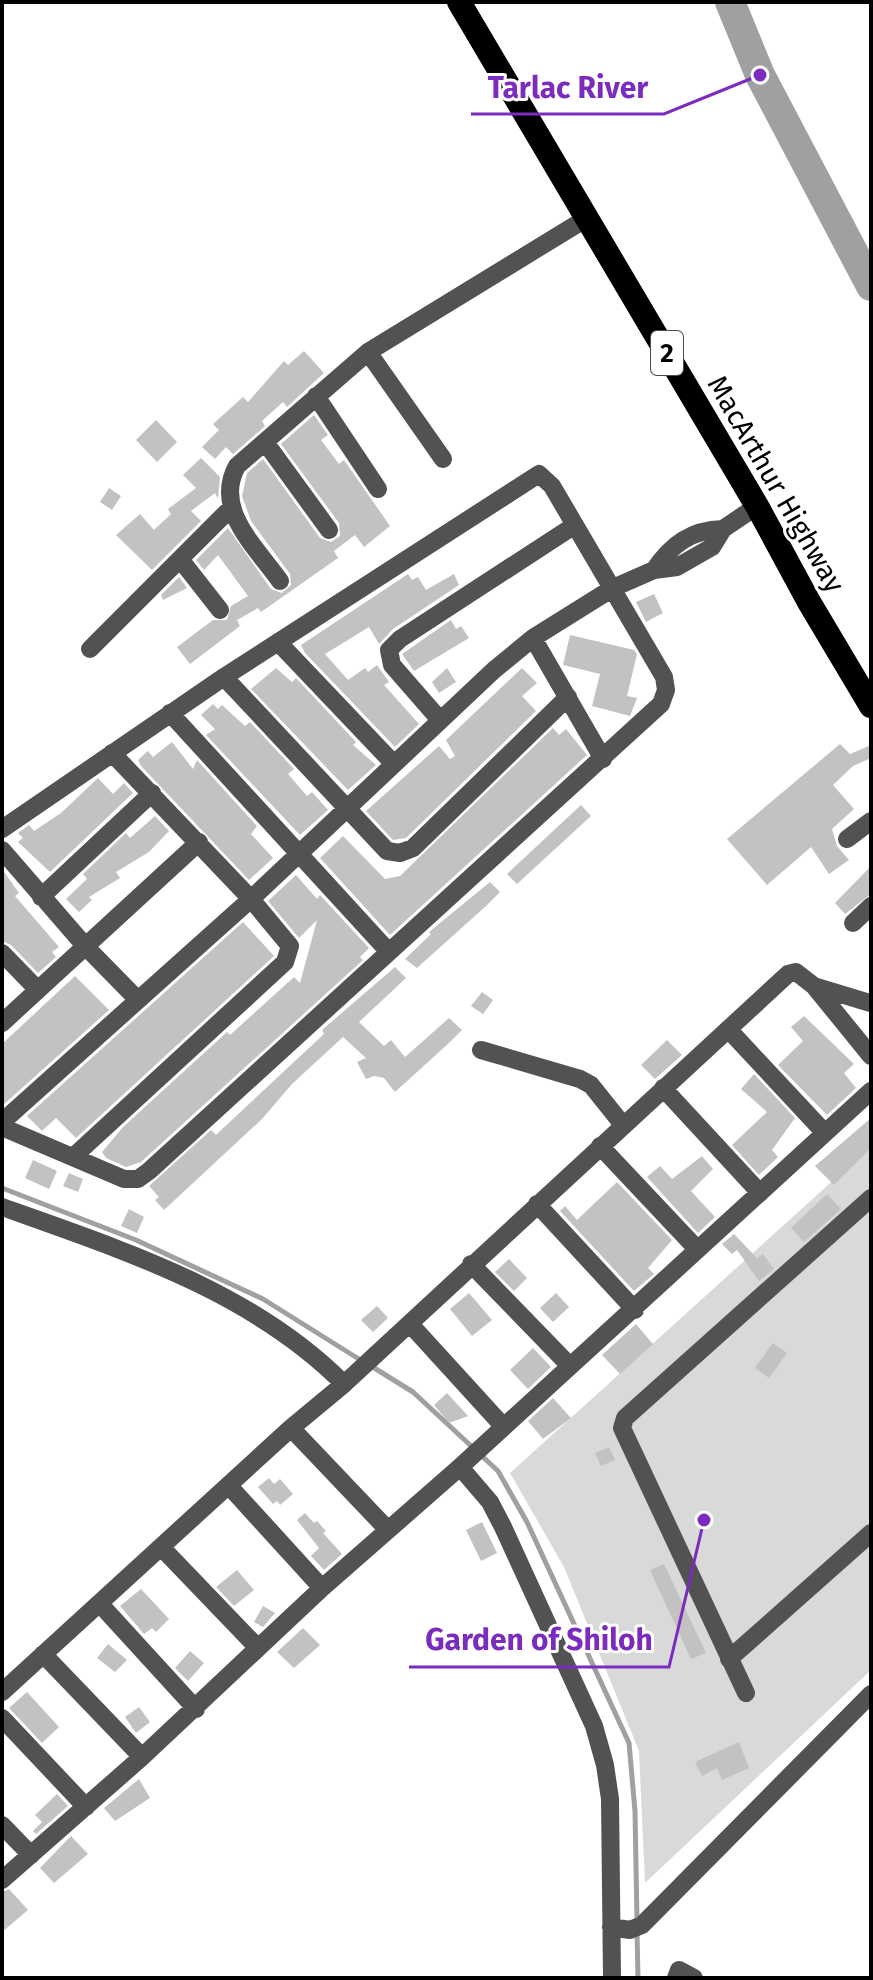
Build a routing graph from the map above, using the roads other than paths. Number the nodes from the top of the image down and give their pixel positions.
1 (459, 2) edge
2 (587, 218) junction
3 (368, 352) junction
4 (316, 396) junction
5 (265, 442) junction
6 (443, 459) dead end
7 (378, 489) dead end
8 (757, 506) junction
9 (230, 509) junction
10 (575, 525) junction
11 (329, 530) dead end
12 (180, 559) junction
13 (280, 581) dead end
14 (613, 588) junction
15 (220, 610) dead end
16 (533, 638) junction
17 (278, 642) junction
18 (90, 649) dead end
19 (224, 677) junction
20 (568, 697) junction
21 (871, 706) edge
22 (170, 713) junction
23 (440, 720) junction
24 (112, 753) junction
25 (603, 759) junction
26 (394, 764) junction
27 (152, 793) junction
28 (347, 809) junction
29 (871, 821) edge
30 (2, 829) edge
31 (847, 839) dead end
32 (199, 842) junction
33 (2, 850) edge
34 (300, 854) junction
35 (41, 897) junction
36 (251, 899) junction
37 (871, 906) edge
38 (853, 923) dead end
39 (86, 947) junction
40 (389, 952) junction
41 (2, 953) edge
42 (814, 986) junction
43 (38, 990) junction
44 (138, 1000) junction
45 (871, 1002) edge
46 (841, 1019) junction
47 (2, 1023) edge
48 (728, 1029) junction
49 (481, 1050) dead end
50 (871, 1056) edge
51 (663, 1088) junction
52 (871, 1091) edge
53 (2, 1124) edge
54 (623, 1125) junction
55 (825, 1133) junction
56 (600, 1146) junction
57 (73, 1157) junction
58 (760, 1193) junction
59 (871, 1198) edge
60 (537, 1204) junction
61 (2, 1207) edge
62 (697, 1249) junction
63 (471, 1264) junction
64 (635, 1310) junction
65 (410, 1324) junction
66 (570, 1366) junction
67 (344, 1384) junction
68 (503, 1426) junction
69 (291, 1428) junction
70 (460, 1467) junction
71 (230, 1487) junction
72 (388, 1530) junction
73 (871, 1533) edge
74 (162, 1548) junction
75 (322, 1588) junction
76 (100, 1604) junction
77 (258, 1648) junction
78 (43, 1654) junction
79 (729, 1659) junction
80 (2, 1692) edge
81 (746, 1693) dead end
82 (871, 1694) edge
83 (196, 1709) junction
84 (2, 1718) edge
85 (142, 1757) junction
86 (86, 1807) junction
87 (2, 1825) edge
88 (31, 1855) junction
89 (2, 1880) edge
90 (611, 1927) junction
91 (612, 1978) edge
92 (676, 1978) edge
93 (694, 1978) edge

1 - 2 highway, MacArthur Highway / 2
2 - 3 street
2 - 8 highway, MacArthur Highway / 2
3 - 4 street
3 - 6 street
4 - 5 street
4 - 7 street
5 - 9 street
5 - 11 street
8 - 14 street
8 - 21 highway, MacArthur Highway / 2
9 - 12 street
9 - 13 street
10 - 14 street
10 - 17 street
10 - 23 street
12 - 15 street
12 - 18 street
14 - 16 street
14 - 25 street
16 - 20 street
16 - 23 street
17 - 19 street
17 - 26 street
19 - 22 street
19 - 28 street
20 - 25 street
20 - 28 street
22 - 24 street
22 - 34 street
23 - 26 street
24 - 27 street
24 - 30 street
25 - 40 street
26 - 28 street
27 - 32 street
27 - 35 street
28 - 34 street
29 - 31 street
32 - 36 street
32 - 39 street
33 - 35 street
34 - 36 street
34 - 40 street
35 - 39 street
36 - 44 street
36 - 57 street
37 - 38 street
39 - 43 street
39 - 44 street
40 - 57 street
41 - 43 street
42 - 45 street
42 - 46 street
42 - 48 street
43 - 47 street
44 - 53 street
45 - 46 street
46 - 50 street
48 - 51 street
48 - 55 street
49 - 54 street
51 - 54 street
51 - 58 street
52 - 55 street
53 - 57 street
54 - 56 street
55 - 58 street
56 - 60 street
56 - 62 street
58 - 62 street
59 - 79 street
60 - 63 street
60 - 64 street
61 - 67 street
62 - 64 street
63 - 65 street
63 - 66 street
64 - 66 street
65 - 67 street
65 - 68 street
66 - 68 street
67 - 69 street
68 - 70 street
69 - 71 street
69 - 72 street
70 - 72 street
70 - 90 street
71 - 74 street
71 - 75 street
72 - 75 street
73 - 79 street
74 - 76 street
74 - 77 street
75 - 77 street
76 - 78 street
76 - 83 street
77 - 83 street
78 - 80 street
78 - 85 street
79 - 81 street
82 - 90 street
83 - 85 street
84 - 86 street
85 - 86 street
86 - 88 street
87 - 88 street
88 - 89 street
90 - 91 street
92 - 93 street

